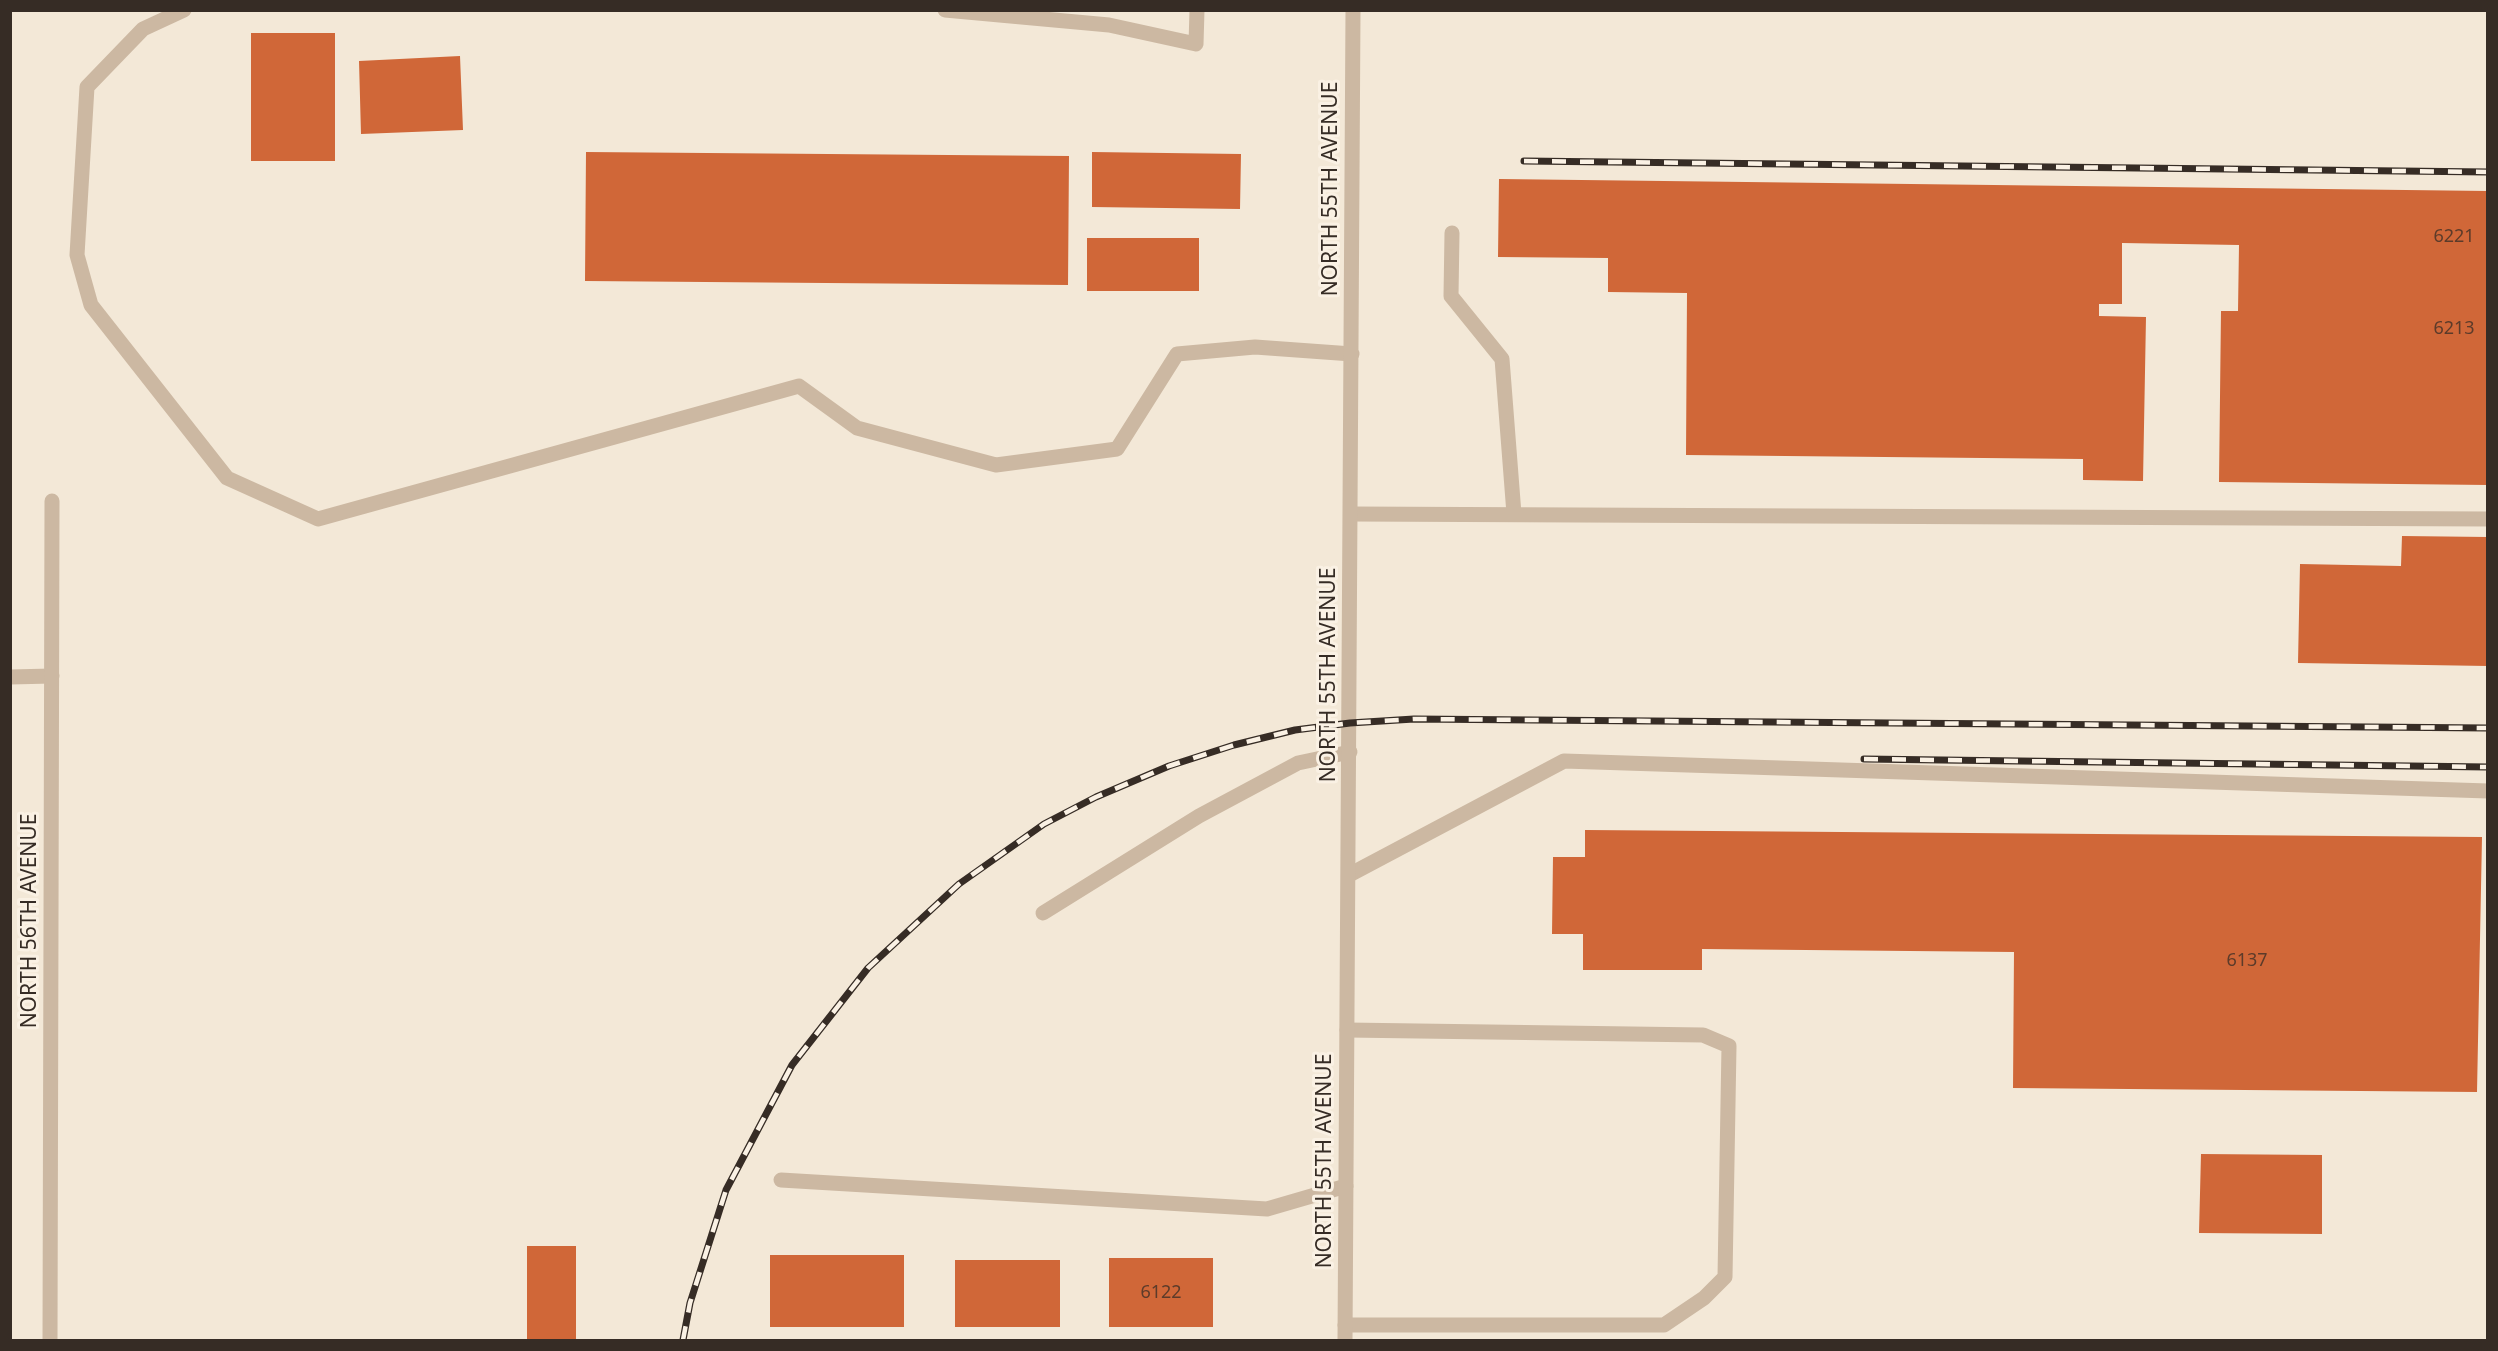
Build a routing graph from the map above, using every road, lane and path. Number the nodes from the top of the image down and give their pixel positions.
1 (184, 10) edge
2 (945, 10) edge
3 (1197, 10) edge
4 (1353, 10) edge
5 (1452, 233) dead end
6 (1352, 354) junction
7 (52, 501) dead end
8 (1351, 514) junction
9 (1514, 514) junction
10 (2487, 519) edge
11 (52, 676) junction
12 (10, 677) edge
13 (1350, 752) junction
14 (2487, 791) edge
15 (1349, 875) junction
16 (1043, 913) dead end
17 (1347, 1030) junction
18 (781, 1180) dead end
19 (1346, 1186) junction
20 (1345, 1333) edge
21 (50, 1341) edge

1 - 6 street
2 - 3 street
4 - 6 street, NORTH 55TH AVENUE
5 - 9 street
6 - 8 street, NORTH 55TH AVENUE
7 - 11 street, NORTH 56TH AVENUE
8 - 9 street
8 - 13 street, NORTH 55TH AVENUE
9 - 10 street
11 - 12 street
11 - 21 street, NORTH 56TH AVENUE
13 - 15 street, NORTH 55TH AVENUE
13 - 16 street
14 - 15 street
15 - 17 street, NORTH 55TH AVENUE
17 - 19 street, NORTH 55TH AVENUE
17 - 20 street
18 - 19 street
19 - 20 street, NORTH 55TH AVENUE

